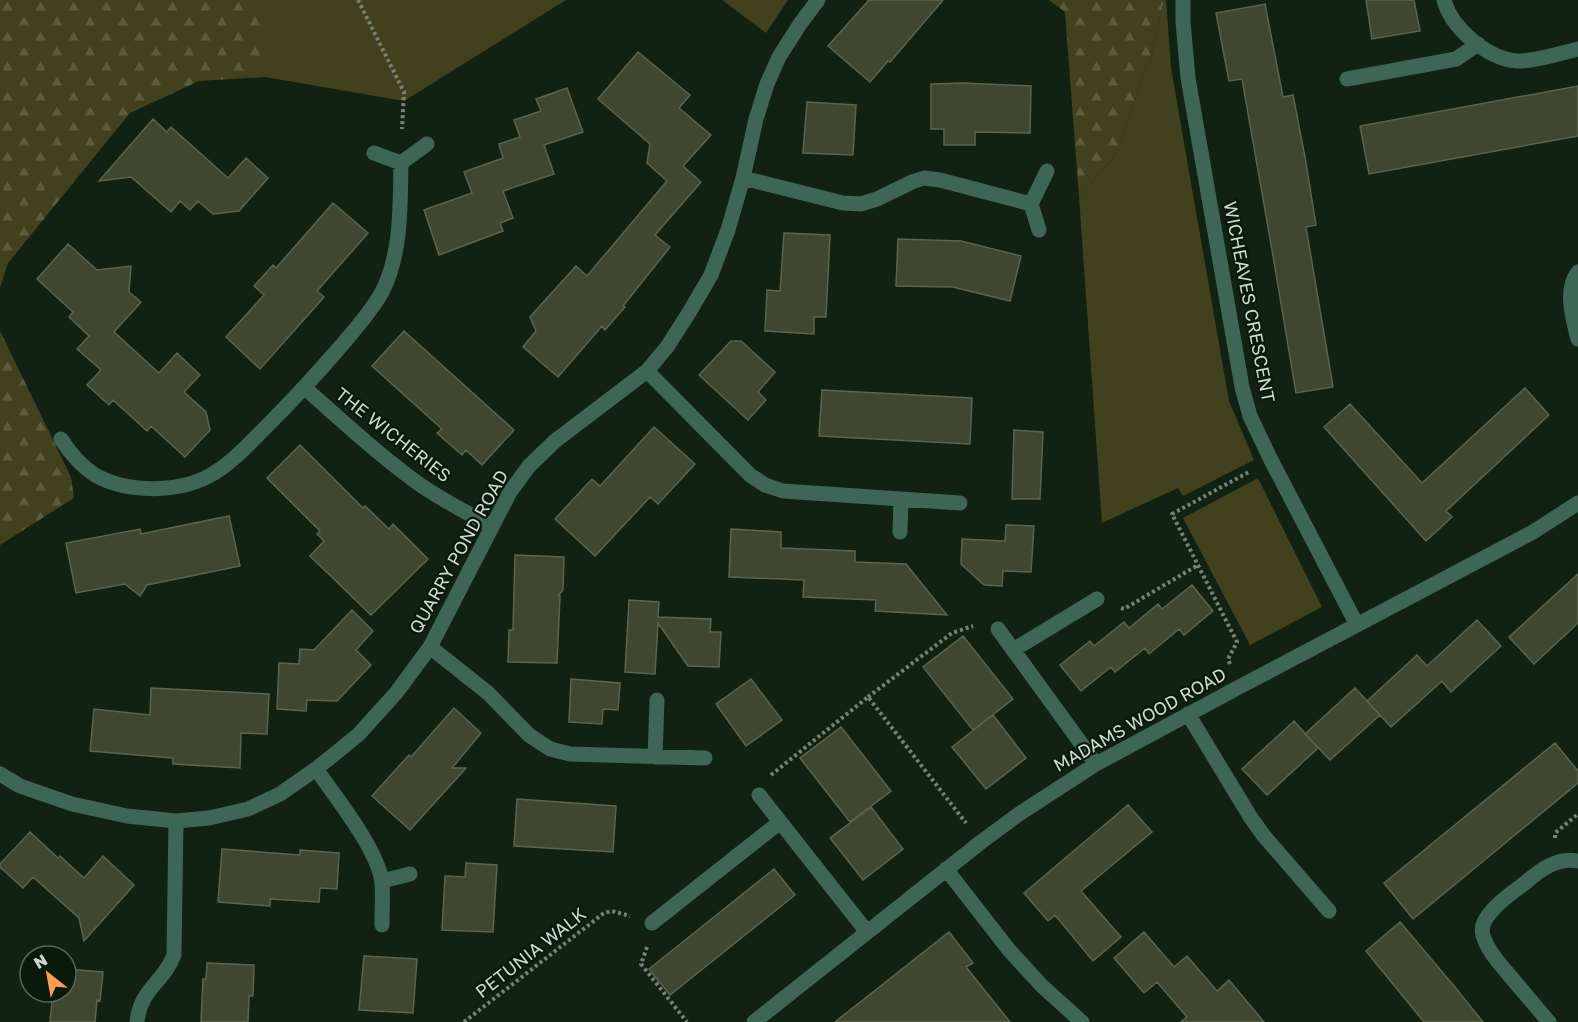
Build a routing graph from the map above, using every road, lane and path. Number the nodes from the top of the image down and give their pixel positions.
1 (358, 0) edge
2 (818, 0) edge
3 (1183, 0) edge
4 (1444, 0) edge
5 (1478, 44) junction
6 (1578, 49) edge
7 (1347, 79) dead end
8 (427, 144) dead end
9 (374, 153) dead end
10 (401, 163) junction
11 (1047, 171) dead end
12 (743, 178) junction
13 (1031, 204) junction
14 (1039, 230) dead end
15 (1578, 272) edge
16 (1578, 339) edge
17 (647, 371) junction
18 (304, 388) junction
19 (61, 439) dead end
20 (1271, 460) junction
21 (902, 500) junction
22 (960, 503) dead end
23 (1578, 503) edge
24 (492, 526) junction
25 (900, 532) dead end
26 (1198, 565) junction
27 (1097, 599) joint
28 (1357, 625) junction
29 (998, 629) joint
30 (430, 646) junction
31 (1013, 650) junction
32 (1241, 686) junction
33 (868, 697) junction
34 (657, 700) dead end
35 (1188, 714) junction
36 (655, 757) junction
37 (705, 758) dead end
38 (1096, 764) junction
39 (316, 769) junction
40 (0, 774) edge
41 (759, 795) joint
42 (176, 821) junction
43 (780, 822) junction
44 (981, 842) junction
45 (1578, 861) edge
46 (946, 869) junction
47 (410, 874) dead end
48 (382, 881) junction
49 (1329, 911) dead end
50 (652, 923) junction
51 (382, 925) dead end
52 (867, 932) junction
53 (137, 1022) edge
54 (464, 1022) edge
55 (687, 1022) edge
56 (754, 1022) edge
57 (1082, 1022) edge
58 (1549, 1022) edge

1 - 10 path
2 - 12 street, QUARRY POND ROAD
3 - 20 street, WICHEAVES CRESCENT
4 - 5 street
5 - 6 street
5 - 7 street
8 - 10 street
9 - 10 street
10 - 18 street, THE WICHERIES
11 - 13 street
12 - 13 street
12 - 17 street, QUARRY POND ROAD
13 - 14 street
15 - 16 street
17 - 21 street
17 - 24 street, QUARRY POND ROAD
18 - 19 street, THE WICHERIES
18 - 24 street, THE WICHERIES
20 - 26 path
20 - 28 street, WICHEAVES CRESCENT
21 - 22 street
21 - 25 street
23 - 28 street, MADAMS WOOD ROAD
24 - 30 street, QUARRY POND ROAD
26 - 27 path
26 - 32 path
27 - 31 street
28 - 32 street, MADAMS WOOD ROAD
29 - 31 street
29 - 33 path
30 - 36 street
30 - 39 street, QUARRY POND ROAD
31 - 38 street
32 - 35 street, MADAMS WOOD ROAD
33 - 41 path
33 - 44 path
34 - 36 street
35 - 38 street, MADAMS WOOD ROAD
35 - 49 street
36 - 37 street
38 - 44 street, MADAMS WOOD ROAD
39 - 42 street, QUARRY POND ROAD
39 - 48 street
40 - 42 street, QUARRY POND ROAD
41 - 43 street
42 - 53 street
43 - 50 street
43 - 52 street
44 - 46 street, MADAMS WOOD ROAD
45 - 58 street
46 - 52 street, MADAMS WOOD ROAD
46 - 57 street
47 - 48 street
48 - 51 street
50 - 54 path, PETUNIA WALK
50 - 55 path
52 - 56 street, MADAMS WOOD ROAD

